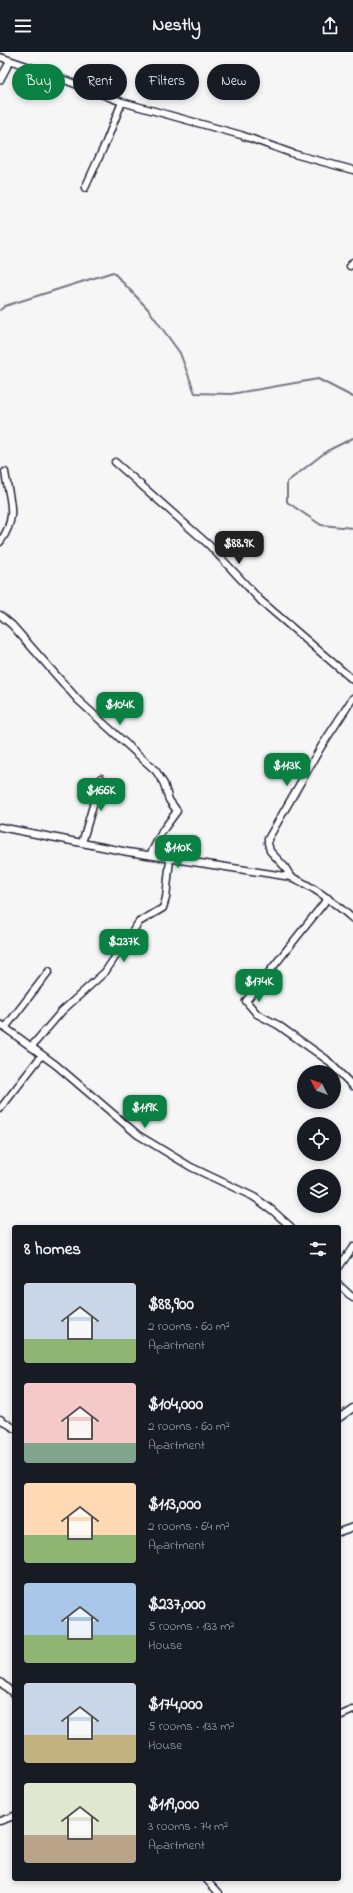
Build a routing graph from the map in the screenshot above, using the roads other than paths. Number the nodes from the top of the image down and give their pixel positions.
1 (0, 57) edge
2 (10, 61) junction
3 (0, 80) edge
4 (122, 102) junction
5 (353, 170) edge
6 (85, 188) dead end
7 (114, 462) dead end
8 (5, 472) dead end
9 (0, 542) edge
10 (0, 615) edge
11 (353, 680) edge
12 (353, 698) edge
13 (101, 778) dead end
14 (0, 827) edge
15 (82, 843) junction
16 (150, 855) junction
17 (170, 859) junction
18 (291, 877) junction
19 (328, 898) junction
20 (353, 919) edge
21 (49, 972) dead end
22 (3, 1026) edge
23 (31, 1047) junction
24 (42, 1055) junction
25 (353, 1086) edge
26 (0, 1109) edge
27 (289, 1225) edge
28 (353, 1247) edge
29 (341, 1264) edge
30 (341, 1287) edge
31 (353, 1298) edge
32 (353, 1408) edge
33 (341, 1417) edge
34 (0, 1419) edge
35 (12, 1427) edge
36 (353, 1527) edge
37 (341, 1531) edge
38 (0, 1682) edge
39 (12, 1692) edge
40 (353, 1710) edge
41 (341, 1715) edge
42 (12, 1817) edge
43 (0, 1821) edge
44 (208, 1881) edge
45 (219, 1893) edge

1 - 2 street
2 - 3 street
2 - 4 street
4 - 5 street
4 - 6 street
7 - 11 street
8 - 9 street
10 - 16 street
12 - 18 street
13 - 15 street
14 - 15 street
15 - 16 street
16 - 17 street
17 - 18 street
17 - 23 street
18 - 19 street
19 - 20 street
19 - 25 street
21 - 22 street
22 - 23 street
23 - 24 street
24 - 26 street
24 - 27 street
28 - 29 street
30 - 31 street
32 - 33 street
34 - 35 street
36 - 37 street
38 - 39 street
40 - 41 street
42 - 43 street
44 - 45 street

